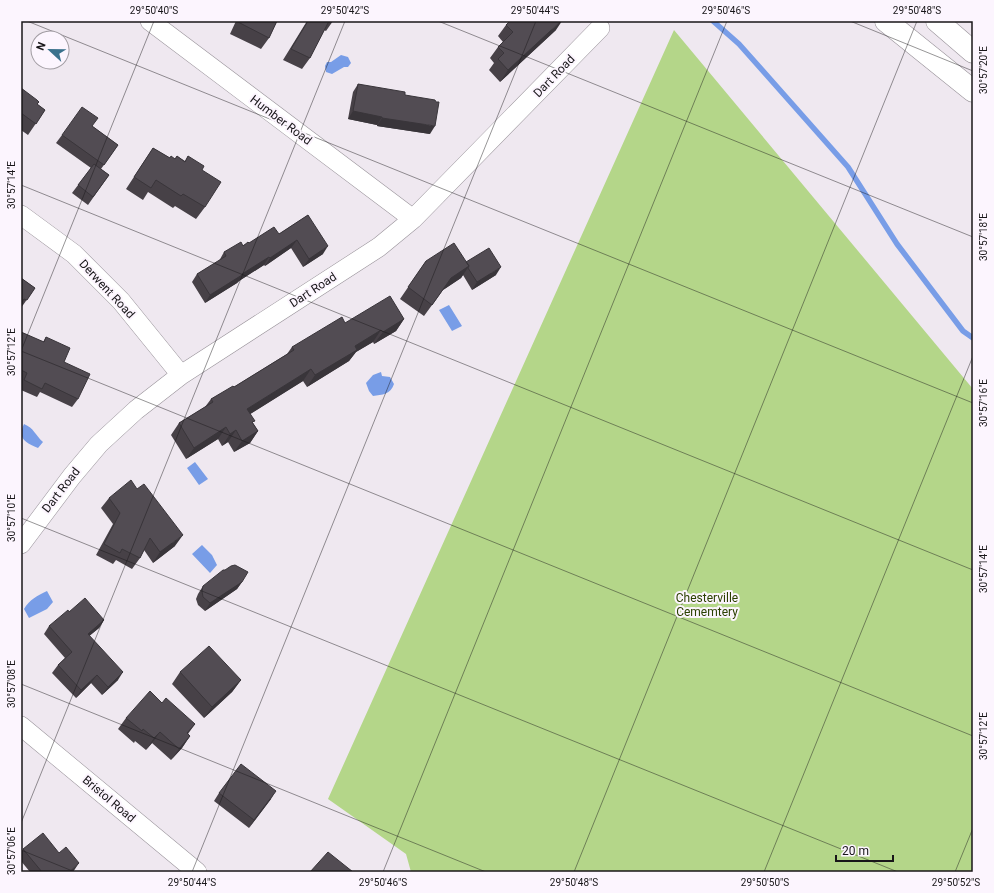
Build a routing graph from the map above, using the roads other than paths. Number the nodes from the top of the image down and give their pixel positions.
1 (150, 21) edge
2 (886, 21) edge
3 (937, 21) edge
4 (600, 28) dead end
5 (973, 52) edge
6 (973, 92) edge
7 (21, 215) edge
8 (413, 219) junction
9 (181, 375) junction
10 (21, 544) edge
11 (21, 726) edge
12 (197, 872) edge

1 - 8 street, Humber Road
2 - 6 highway
3 - 5 highway
4 - 8 street, Dart Road
7 - 9 street, Derwent Road
8 - 9 street, Dart Road
9 - 10 street, Dart Road
11 - 12 street, Bristol Road

